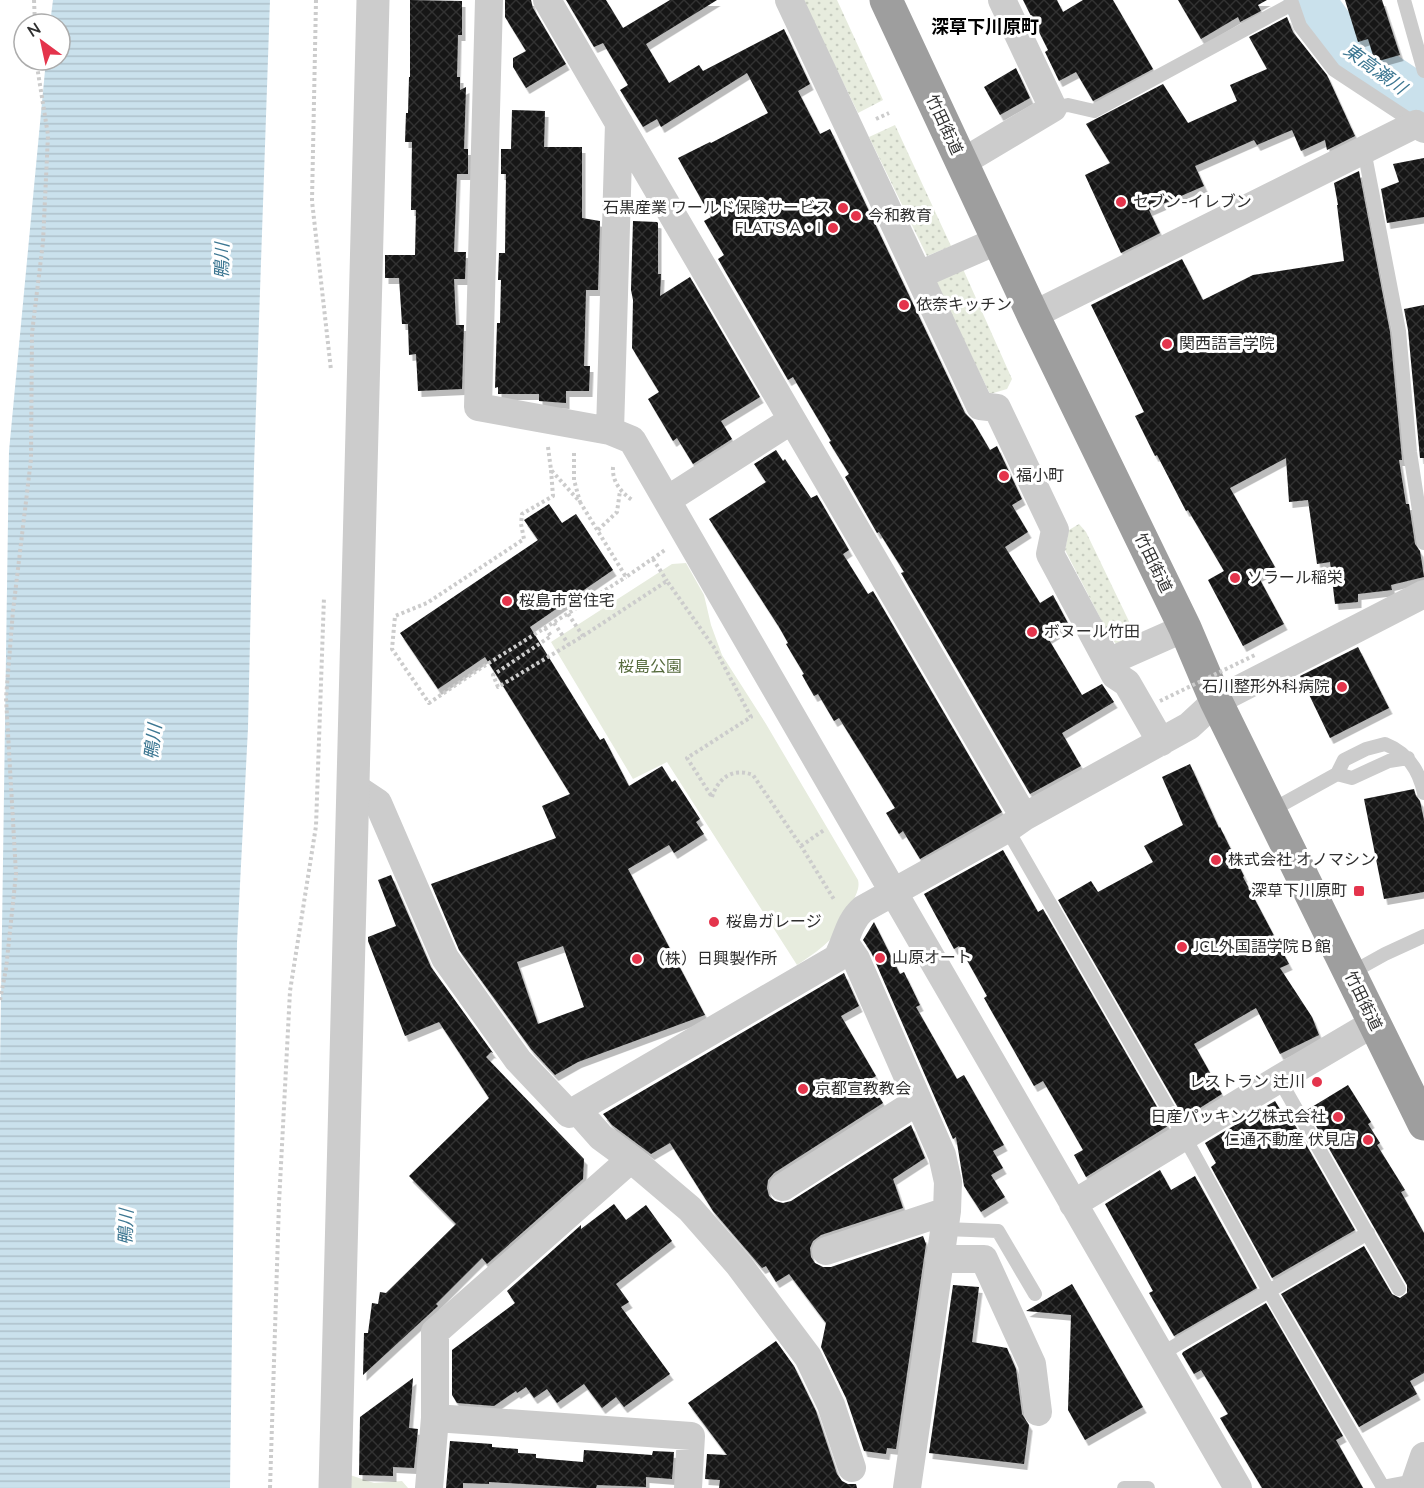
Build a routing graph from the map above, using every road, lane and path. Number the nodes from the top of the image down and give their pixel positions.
1 (316, 0) edge
2 (373, 0) edge
3 (489, 0) edge
4 (547, 0) edge
5 (789, 0) edge
6 (886, 0) edge
7 (1002, 0) edge
8 (1404, 0) edge
9 (1292, 2) edge
10 (1424, 71) edge
11 (38, 72) edge
12 (1053, 108) junction
13 (619, 123) junction
14 (1420, 126) edge
15 (1364, 150) junction
16 (962, 163) junction
17 (999, 240) junction
18 (919, 275) junction
19 (1033, 315) junction
20 (331, 372) dead end
21 (792, 420) junction
22 (561, 422) junction
23 (610, 431) junction
24 (551, 470) junction
25 (620, 491) dead end
26 (667, 500) junction
27 (580, 502) junction
28 (598, 530) junction
29 (687, 535) junction
30 (1424, 543) edge
31 (653, 559) junction
32 (626, 577) junction
33 (667, 581) junction
34 (325, 587) dead end
35 (1424, 594) edge
36 (568, 614) junction
37 (554, 623) junction
38 (545, 628) junction
39 (1185, 628) junction
40 (583, 636) junction
41 (569, 645) junction
42 (1257, 654) dead end
43 (1108, 662) junction
44 (1160, 700) dead end
45 (1216, 702) junction
46 (1161, 742) junction
47 (1408, 758) junction
48 (1337, 774) junction
49 (354, 787) junction
50 (1424, 793) edge
51 (1270, 811) junction
52 (1016, 823) junction
53 (828, 828) dead end
54 (801, 846) junction
55 (893, 894) junction
56 (843, 902) dead end
57 (1424, 936) edge
58 (845, 943) junction
59 (1349, 974) junction
60 (0, 1000) edge
61 (1374, 1023) junction
62 (1279, 1079) junction
63 (918, 1101) junction
64 (577, 1110) junction
65 (1424, 1124) edge
66 (1184, 1136) junction
67 (631, 1159) junction
68 (783, 1187) dead end
69 (1073, 1204) junction
70 (945, 1220) junction
71 (1368, 1233) junction
72 (826, 1251) dead end
73 (939, 1259) junction
74 (1399, 1289) dead end
75 (1269, 1291) junction
76 (1035, 1294) dead end
77 (1161, 1354) junction
78 (1038, 1412) dead end
79 (435, 1418) junction
80 (852, 1468) dead end
81 (1417, 1475) edge
82 (270, 1488) edge
83 (335, 1488) edge
84 (429, 1488) edge
85 (688, 1488) edge
86 (907, 1488) edge
87 (1124, 1488) edge
88 (1148, 1488) edge
89 (1238, 1488) edge

1 - 20 path
2 - 49 street
3 - 22 street
4 - 13 street
5 - 18 street
6 - 16 highway, 竹田街道
7 - 12 street
8 - 10 lane
9 - 12 lane
9 - 14 lane
11 - 60 path
12 - 16 street
13 - 21 street
13 - 23 street
14 - 15 street
15 - 19 street
15 - 30 lane
16 - 17 highway, 竹田街道
17 - 18 street
17 - 19 highway, 竹田街道
18 - 43 street
19 - 39 highway, 竹田街道
21 - 26 street
21 - 52 street
22 - 23 street
22 - 24 path
22 - 27 path
23 - 26 street
24 - 27 path
24 - 38 path
25 - 28 path
26 - 29 street
27 - 28 path
28 - 32 path
29 - 31 path
29 - 55 street
31 - 32 path
31 - 33 path
32 - 36 path
33 - 40 path
33 - 54 path
34 - 82 path
35 - 45 street
36 - 37 path
36 - 40 path
37 - 38 path
37 - 41 path
38 - 41 path
39 - 43 street
39 - 45 highway, 竹田街道
40 - 41 path
42 - 44 path, bridge
43 - 46 street
45 - 46 street
45 - 51 highway, 竹田街道
46 - 52 street
47 - 48 lane
47 - 48 lane
47 - 50 lane
48 - 51 lane
49 - 64 street
49 - 83 street
51 - 59 highway, 竹田街道
52 - 55 street
52 - 66 lane
53 - 54 path
54 - 56 path
55 - 58 street
55 - 69 street
57 - 59 lane
58 - 63 street
58 - 64 street
59 - 61 highway, 竹田街道
61 - 62 street
61 - 65 highway, 竹田街道
62 - 66 street
62 - 71 lane
63 - 68 street
63 - 70 street
64 - 67 street
66 - 69 street
66 - 75 lane
67 - 79 street
67 - 80 street
69 - 77 street
70 - 72 street
70 - 73 street
70 - 76 lane
71 - 74 lane
71 - 75 lane
73 - 78 street
73 - 86 street
75 - 77 lane
75 - 81 lane
77 - 89 street
79 - 84 street
79 - 85 street
87 - 88 lane

